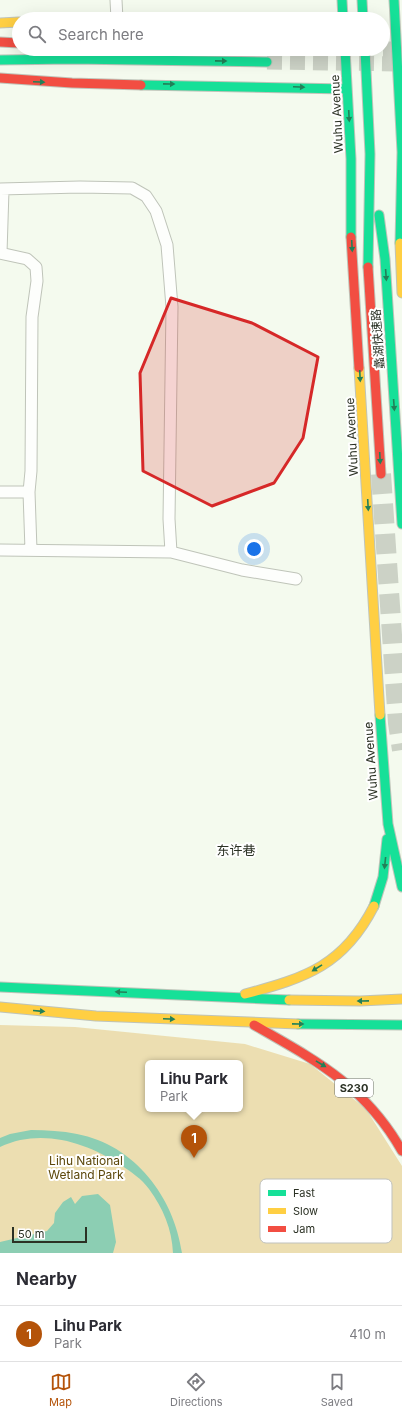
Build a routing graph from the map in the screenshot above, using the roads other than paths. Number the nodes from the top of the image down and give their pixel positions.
1 (116, 0) edge
2 (342, 0) edge
3 (362, 0) edge
4 (394, 0) edge
5 (117, 12) edge
6 (343, 12) edge
7 (363, 12) edge
8 (12, 22) edge
9 (0, 23) edge
10 (0, 42) edge
11 (12, 43) edge
12 (345, 56) edge
13 (365, 56) edge
14 (0, 60) edge
15 (267, 62) tunnel mouth
16 (0, 78) edge
17 (347, 89) junction
18 (402, 152) edge
19 (370, 154) junction
20 (2, 189) edge
21 (1, 253) edge
22 (402, 293) edge
23 (381, 474) tunnel mouth
24 (0, 492) edge
25 (28, 492) junction
26 (402, 524) edge
27 (0, 550) edge
28 (30, 550) junction
29 (172, 552) junction
30 (296, 579) dead end
31 (388, 824) junction
32 (402, 887) edge
33 (0, 987) edge
34 (232, 998) junction
35 (402, 999) edge
36 (0, 1007) edge
37 (251, 1023) junction
38 (402, 1025) edge
39 (402, 1151) edge

1 - 5 street
2 - 6 main road
3 - 7 main road
4 - 18 main road
8 - 9 main road
10 - 11 main road
12 - 17 main road, Wuhu Avenue
13 - 19 main road
14 -> 15 main road
16 -> 17 main road
17 -> 31 main road, Wuhu Avenue
18 - 22 main road
19 -> 23 main road
19 -> 26 main road, 蠡湖快速路
20 - 21 street
20 - 29 street
21 - 25 street
24 - 25 street
25 - 28 street
27 - 28 street
28 - 29 street
29 - 30 street
31 - 32 main road
31 -> 34 main road
34 -> 33 main road
35 -> 34 main road
36 -> 37 main road
37 -> 38 main road
37 -> 39 main road, S230

